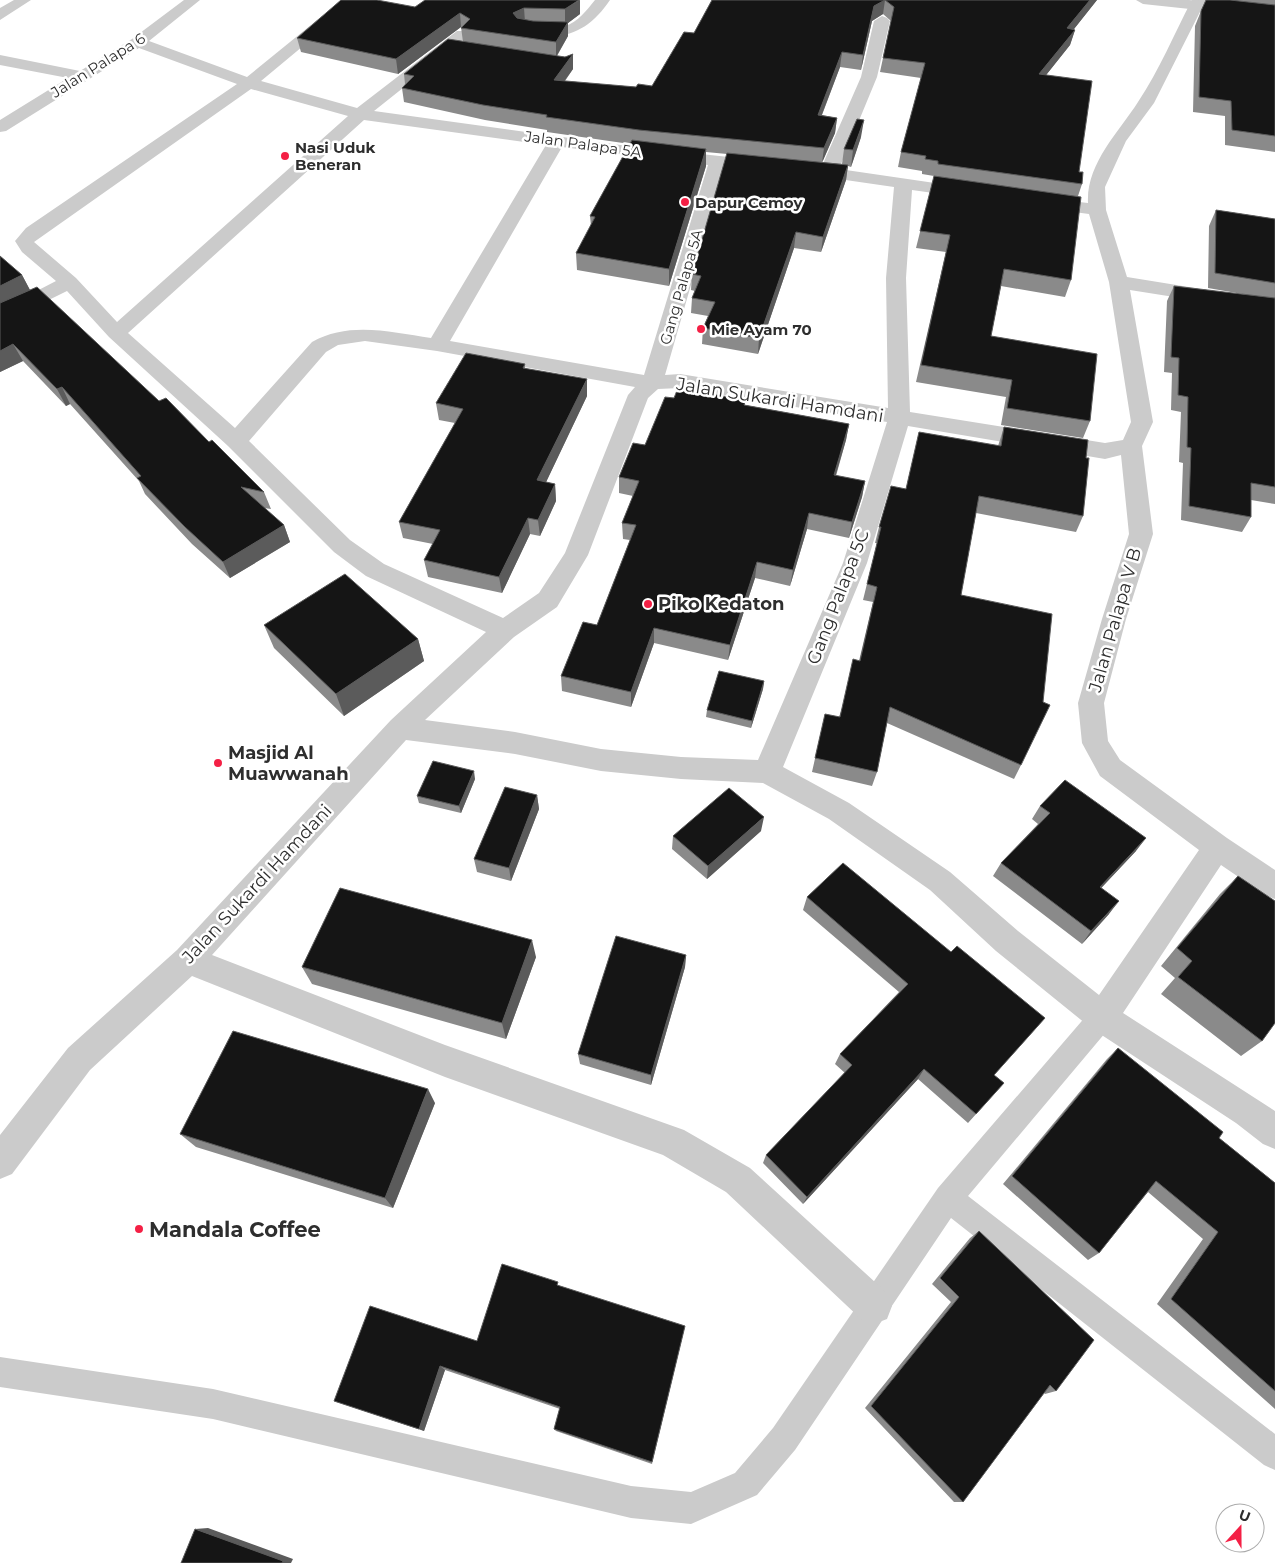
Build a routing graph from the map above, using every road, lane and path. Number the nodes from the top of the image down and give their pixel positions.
1 (24, 0) edge
2 (193, 0) edge
3 (603, 0) edge
4 (1143, 0) edge
5 (1197, 3) edge
6 (339, 10) edge
7 (1275, 13) edge
8 (0, 15) edge
9 (882, 21) edge
10 (524, 28) edge
11 (138, 42) junction
12 (463, 42) edge
13 (0, 60) edge
14 (80, 76) junction
15 (249, 83) junction
16 (360, 114) junction
17 (0, 127) edge
18 (558, 140) junction
19 (718, 161) junction
20 (773, 166) edge
21 (792, 168) edge
22 (829, 171) junction
23 (904, 184) junction
24 (990, 196) edge
25 (1029, 201) edge
26 (1097, 210) junction
27 (69, 282) junction
28 (1119, 282) junction
29 (1275, 307) edge
30 (0, 318) edge
31 (116, 333) junction
32 (437, 345) junction
33 (652, 383) junction
34 (899, 418) junction
35 (236, 441) junction
36 (1131, 446) junction
37 (505, 630) junction
38 (400, 728) junction
39 (767, 772) junction
40 (1217, 847) junction
41 (1275, 886) edge
42 (188, 960) junction
43 (1102, 1017) junction
44 (1275, 1132) edge
45 (0, 1162) edge
46 (948, 1198) junction
47 (874, 1306) junction
48 (0, 1372) edge
49 (1275, 1454) edge

1 - 8 street
2 - 11 street, Jalan Palapa 6
3 - 10 street
4 - 5 street
5 - 7 street
5 - 26 street
6 - 15 street
9 - 22 street
11 - 14 street, Jalan Palapa 6
11 - 15 street, Jalan Palapa 5A
12 - 16 street
13 - 14 street
14 - 17 street, Jalan Palapa 6
15 - 16 street, Jalan Palapa 5A
15 - 27 street
16 - 18 street, Jalan Palapa 5A
16 - 31 street
18 - 19 street, Jalan Palapa 5A
18 - 32 street
19 - 20 street, Jalan Palapa 5A
19 - 33 street, Gang Palapa 5A
21 - 22 street
22 - 23 street
23 - 24 street
23 - 34 street, Gang Palapa 5C
25 - 26 street
26 - 28 street
27 - 30 street
27 - 31 street
28 - 29 street
28 - 36 street
31 - 35 street
32 - 33 street
32 - 35 street
33 - 34 street, Jalan Sukardi Hamdani
33 - 37 street, Jalan Sukardi Hamdani
34 - 36 street, Jalan Sukardi Hamdani
34 - 39 street, Gang Palapa 5C
35 - 37 street
36 - 40 street, Jalan Palapa V B
37 - 38 street, Jalan Sukardi Hamdani
38 - 39 street
38 - 42 street, Jalan Sukardi Hamdani
39 - 43 street
40 - 41 street, Jalan Palapa V B
40 - 43 street
42 - 45 street, Jalan Sukardi Hamdani
42 - 47 street
43 - 44 street
43 - 46 lane
46 - 47 lane
46 - 49 lane
47 - 48 lane

